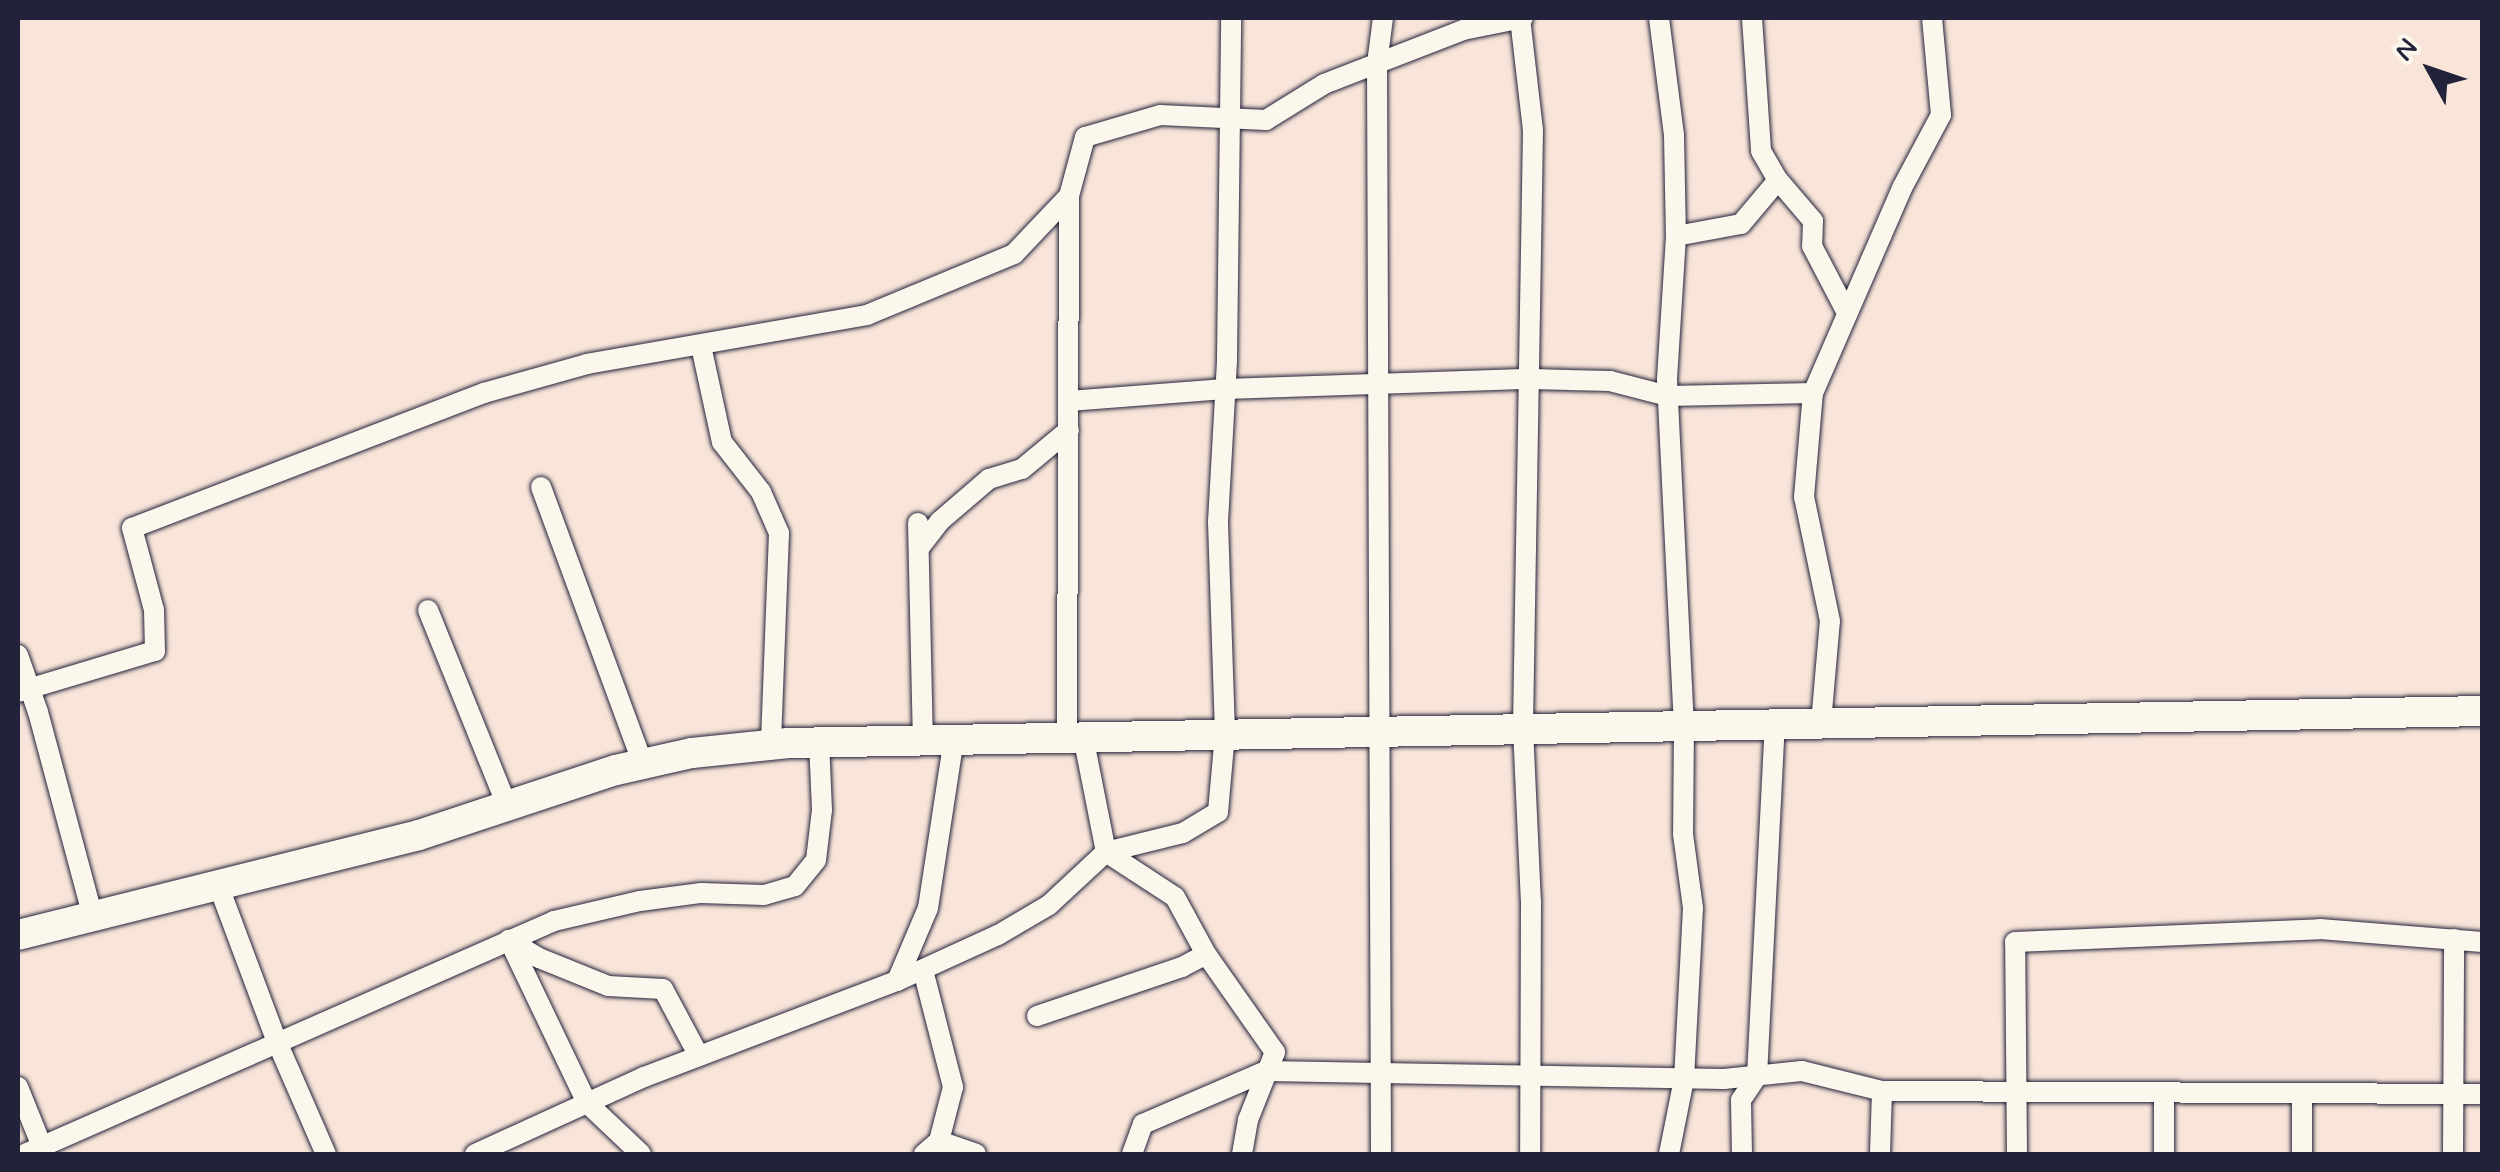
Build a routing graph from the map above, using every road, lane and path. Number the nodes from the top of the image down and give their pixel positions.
1 (1230, 18) edge
2 (1383, 18) edge
3 (1522, 18) edge
4 (1659, 18) edge
5 (1752, 18) edge
6 (1932, 18) edge
7 (1377, 64) junction
8 (1230, 118) junction
9 (1778, 180) junction
10 (1069, 196) junction
11 (1676, 236) junction
12 (1847, 313) junction
13 (701, 346) junction
14 (1531, 379) junction
15 (1379, 386) junction
16 (1226, 388) junction
17 (1813, 393) junction
18 (1668, 396) junction
19 (1069, 402) junction
20 (1069, 430) junction
21 (541, 487) dead end
22 (918, 523) dead end
23 (919, 548) junction
24 (428, 610) dead end
25 (18, 655) edge
26 (24, 691) edge
27 (2482, 711) edge
28 (1821, 723) junction
29 (1775, 724) junction
30 (1684, 725) junction
31 (1523, 728) junction
32 (1381, 730) junction
33 (1226, 734) junction
34 (1075, 736) junction
35 (954, 738) junction
36 (923, 739) junction
37 (819, 742) junction
38 (772, 745) junction
39 (643, 764) junction
40 (507, 806) junction
41 (1106, 852) junction
42 (219, 887) junction
43 (93, 917) junction
44 (18, 935) edge
45 (510, 940) junction
46 (2454, 940) junction
47 (2482, 942) edge
48 (1206, 954) junction
49 (923, 970) junction
50 (897, 981) junction
51 (1037, 1016) dead end
52 (276, 1042) junction
53 (699, 1056) junction
54 (1266, 1071) junction
55 (1381, 1074) junction
56 (1530, 1076) junction
57 (1757, 1076) junction
58 (1684, 1079) junction
59 (18, 1086) edge
60 (1882, 1091) junction
61 (2017, 1091) junction
62 (2164, 1094) junction
63 (2302, 1094) junction
64 (2453, 1094) junction
65 (2482, 1094) edge
66 (587, 1103) junction
67 (932, 1148) edge
68 (37, 1152) edge
69 (326, 1154) edge
70 (475, 1154) edge
71 (642, 1154) edge
72 (976, 1154) edge
73 (1132, 1154) edge
74 (1242, 1154) edge
75 (1382, 1154) edge
76 (1530, 1154) edge
77 (1669, 1154) edge
78 (1742, 1154) edge
79 (1880, 1154) edge
80 (2017, 1154) edge
81 (2164, 1154) edge
82 (2302, 1154) edge
83 (2453, 1154) edge

1 - 8 street
2 - 7 street
3 - 7 street
3 - 14 street
4 - 11 street
5 - 9 street
6 - 12 street
7 - 8 street
7 - 15 street
8 - 10 street
8 - 16 street
9 - 11 street
9 - 12 street
10 - 13 street
10 - 19 street
11 - 18 street
12 - 17 street
13 - 26 street
13 - 38 street
14 - 15 street
14 - 18 street
14 - 31 street
15 - 16 street
15 - 32 street
16 - 19 street
16 - 33 street
17 - 18 street
17 - 28 street
18 - 30 street
19 - 20 street
20 - 23 street
20 - 34 street
21 - 39 street
22 - 23 street
23 - 36 street
24 - 40 street
25 - 26 street
26 - 43 street
27 - 28 main road
28 - 29 main road
29 - 30 main road
29 - 57 street
30 - 31 main road
30 - 58 street
31 - 32 main road
31 - 56 street
32 - 33 main road
32 - 55 street
33 - 34 main road
33 - 41 street
34 - 35 main road
34 - 41 street
35 - 36 main road
35 - 50 street
36 - 37 main road
37 - 38 main road
37 - 45 street
38 - 39 main road
39 - 40 main road
40 - 42 main road
41 - 48 street
41 - 49 street
42 - 43 main road
42 - 52 street
43 - 44 main road
45 - 52 street
45 - 53 street
45 - 66 street
46 - 47 street
46 - 61 street
46 - 64 street
48 - 51 street
48 - 54 street
49 - 50 street
49 - 67 street
50 - 53 street
52 - 68 street
52 - 69 street
53 - 66 street
54 - 55 street
54 - 73 street
54 - 74 street
55 - 56 street
55 - 75 street
56 - 58 street
56 - 76 street
57 - 58 street
57 - 60 street
57 - 78 street
58 - 77 street
59 - 68 street
60 - 61 street
60 - 79 street
61 - 62 street
61 - 80 street
62 - 63 street
62 - 81 street
63 - 64 street
63 - 82 street
64 - 65 street
64 - 83 street
66 - 70 street
66 - 71 street
67 - 72 street

